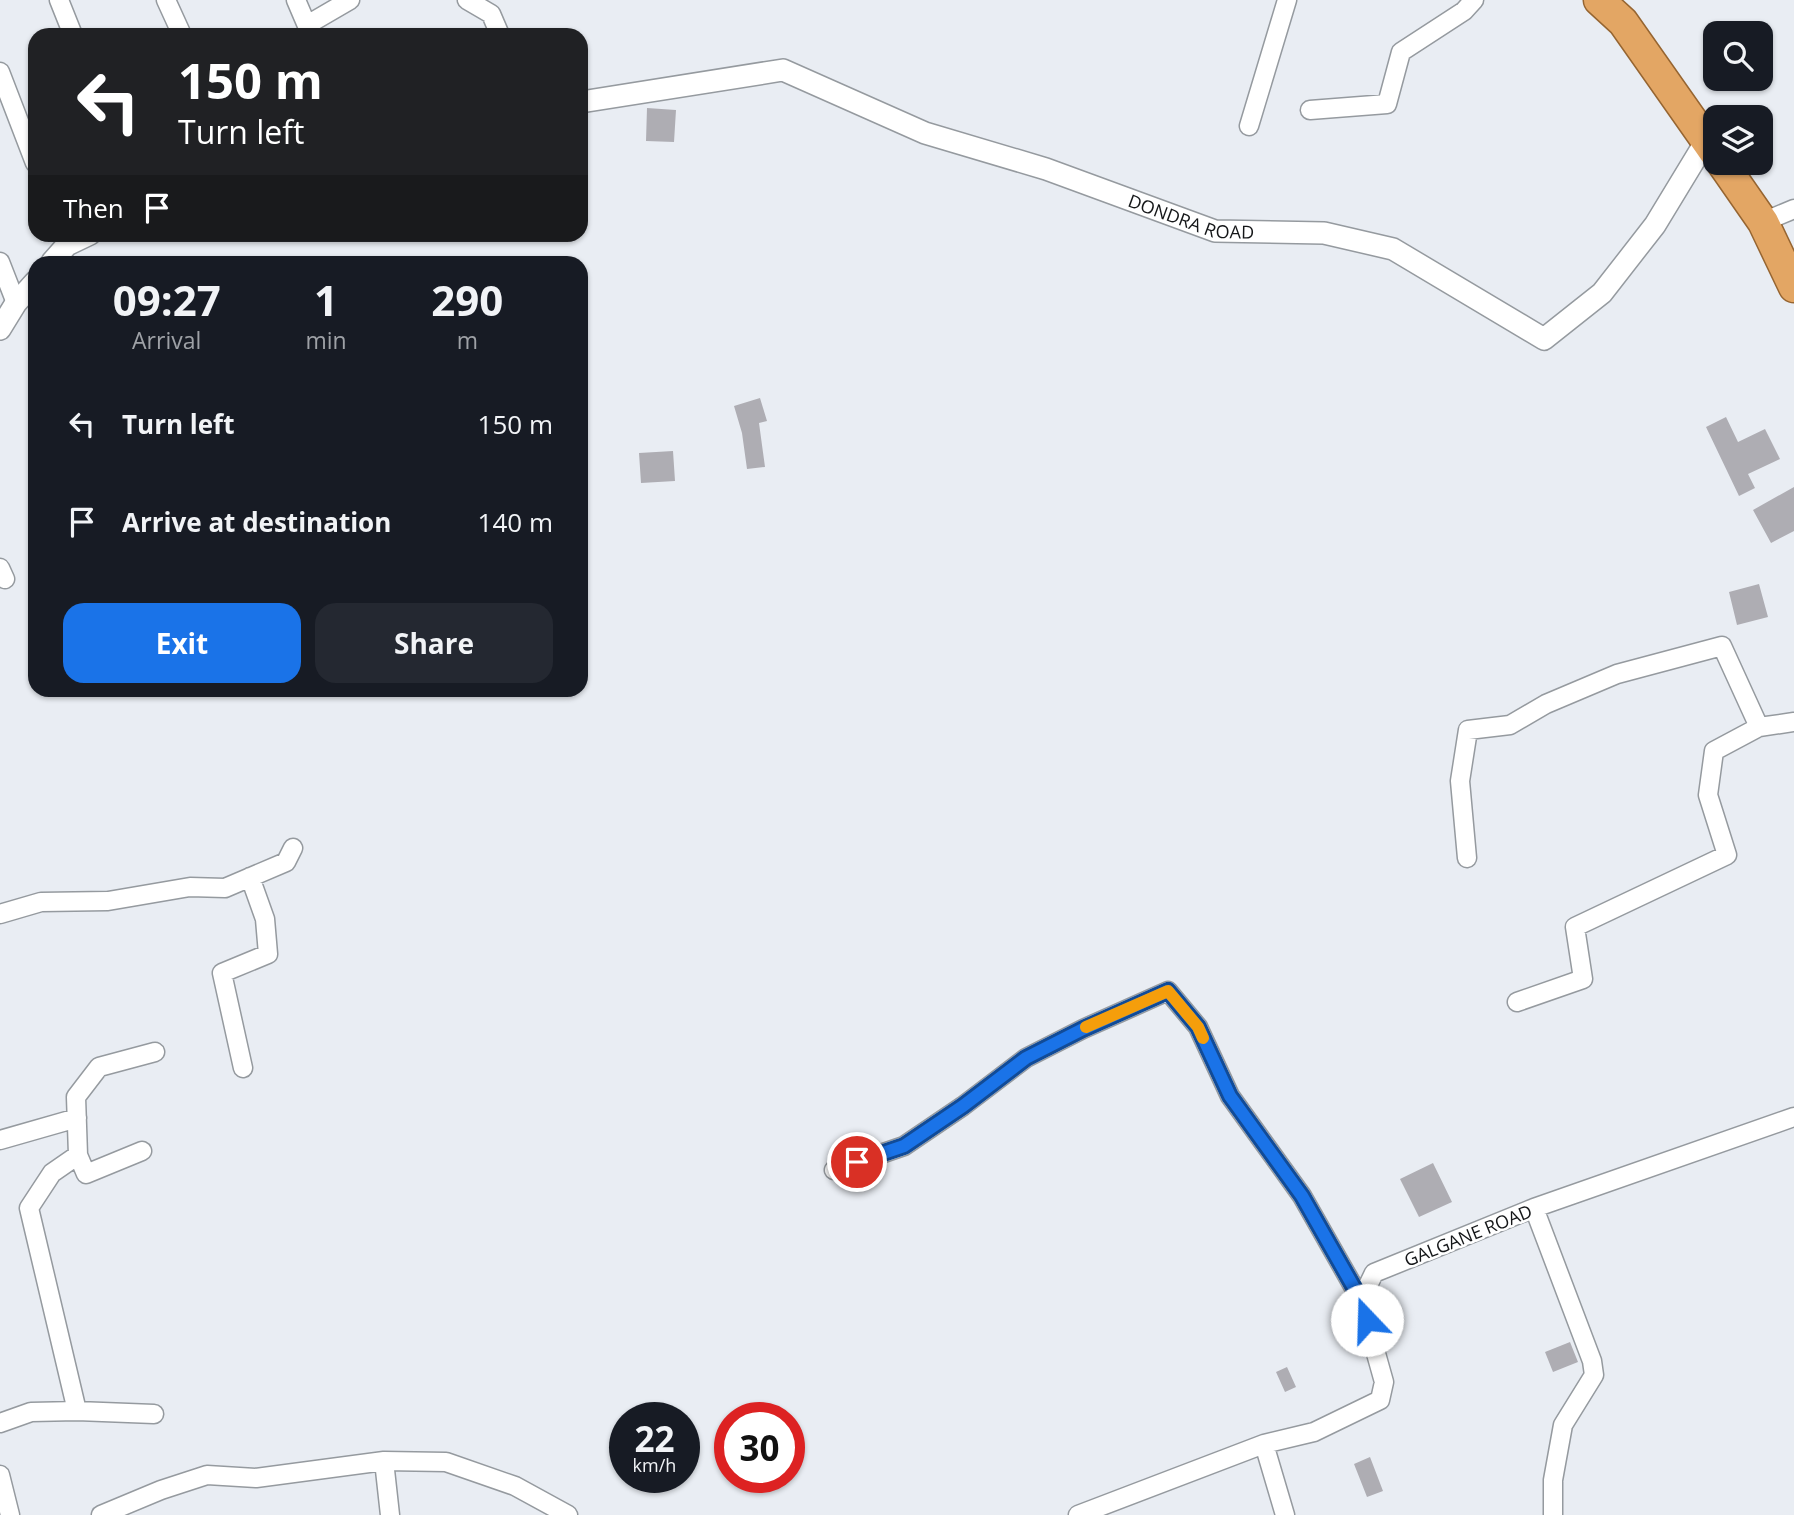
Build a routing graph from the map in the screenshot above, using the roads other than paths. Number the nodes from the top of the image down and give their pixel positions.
1 (58, 0) edge
2 (166, 0) edge
3 (296, 0) edge
4 (350, 0) edge
5 (467, 0) edge
6 (1287, 0) edge
7 (1474, 0) edge
8 (1599, 0) edge
9 (70, 28) edge
10 (179, 28) edge
11 (308, 28) edge
12 (312, 28) edge
13 (497, 28) edge
14 (0, 72) edge
15 (588, 101) edge
16 (1310, 110) dead end
17 (1249, 126) dead end
18 (1703, 136) edge
19 (28, 145) edge
20 (1703, 166) edge
21 (1730, 175) edge
22 (1794, 209) edge
23 (1763, 222) junction
24 (0, 262) edge
25 (1794, 287) edge
26 (28, 290) edge
27 (16, 303) junction
28 (0, 329) edge
29 (1794, 722) edge
30 (1759, 727) junction
31 (293, 848) dead end
32 (1467, 858) dead end
33 (250, 877) junction
34 (0, 914) edge
35 (1517, 1002) dead end
36 (155, 1052) dead end
37 (243, 1068) dead end
38 (1794, 1117) edge
39 (77, 1118) junction
40 (0, 1140) edge
41 (142, 1151) dead end
42 (78, 1155) junction
43 (834, 1170) dead end
44 (1534, 1208) junction
45 (1361, 1300) junction
46 (77, 1411) junction
47 (154, 1414) dead end
48 (0, 1423) edge
49 (1264, 1444) junction
50 (384, 1461) junction
51 (0, 1475) edge
52 (10, 1515) edge
53 (101, 1515) edge
54 (390, 1515) edge
55 (568, 1515) edge
56 (1078, 1515) edge
57 (1285, 1515) edge
58 (1553, 1515) edge

1 - 9 street
2 - 10 street
3 - 11 street
4 - 12 street
5 - 13 street
6 - 17 street
7 - 16 street
8 - 18 highway
14 - 19 street
15 - 20 street, DONDRA ROAD
21 - 23 highway
22 - 23 street
23 - 25 highway
24 - 27 street
26 - 27 street
27 - 28 street
29 - 30 street
30 - 32 street
30 - 35 street
31 - 33 street
33 - 34 street
33 - 37 street
36 - 39 street
38 - 44 street, GALGANE ROAD
39 - 40 street
39 - 42 street
41 - 42 street
42 - 46 street
43 - 45 street
44 - 45 street, GALGANE ROAD
44 - 58 street
45 - 49 street
46 - 47 street
46 - 48 street
49 - 56 street
49 - 57 street
50 - 53 street
50 - 54 street
50 - 55 street
51 - 52 street

